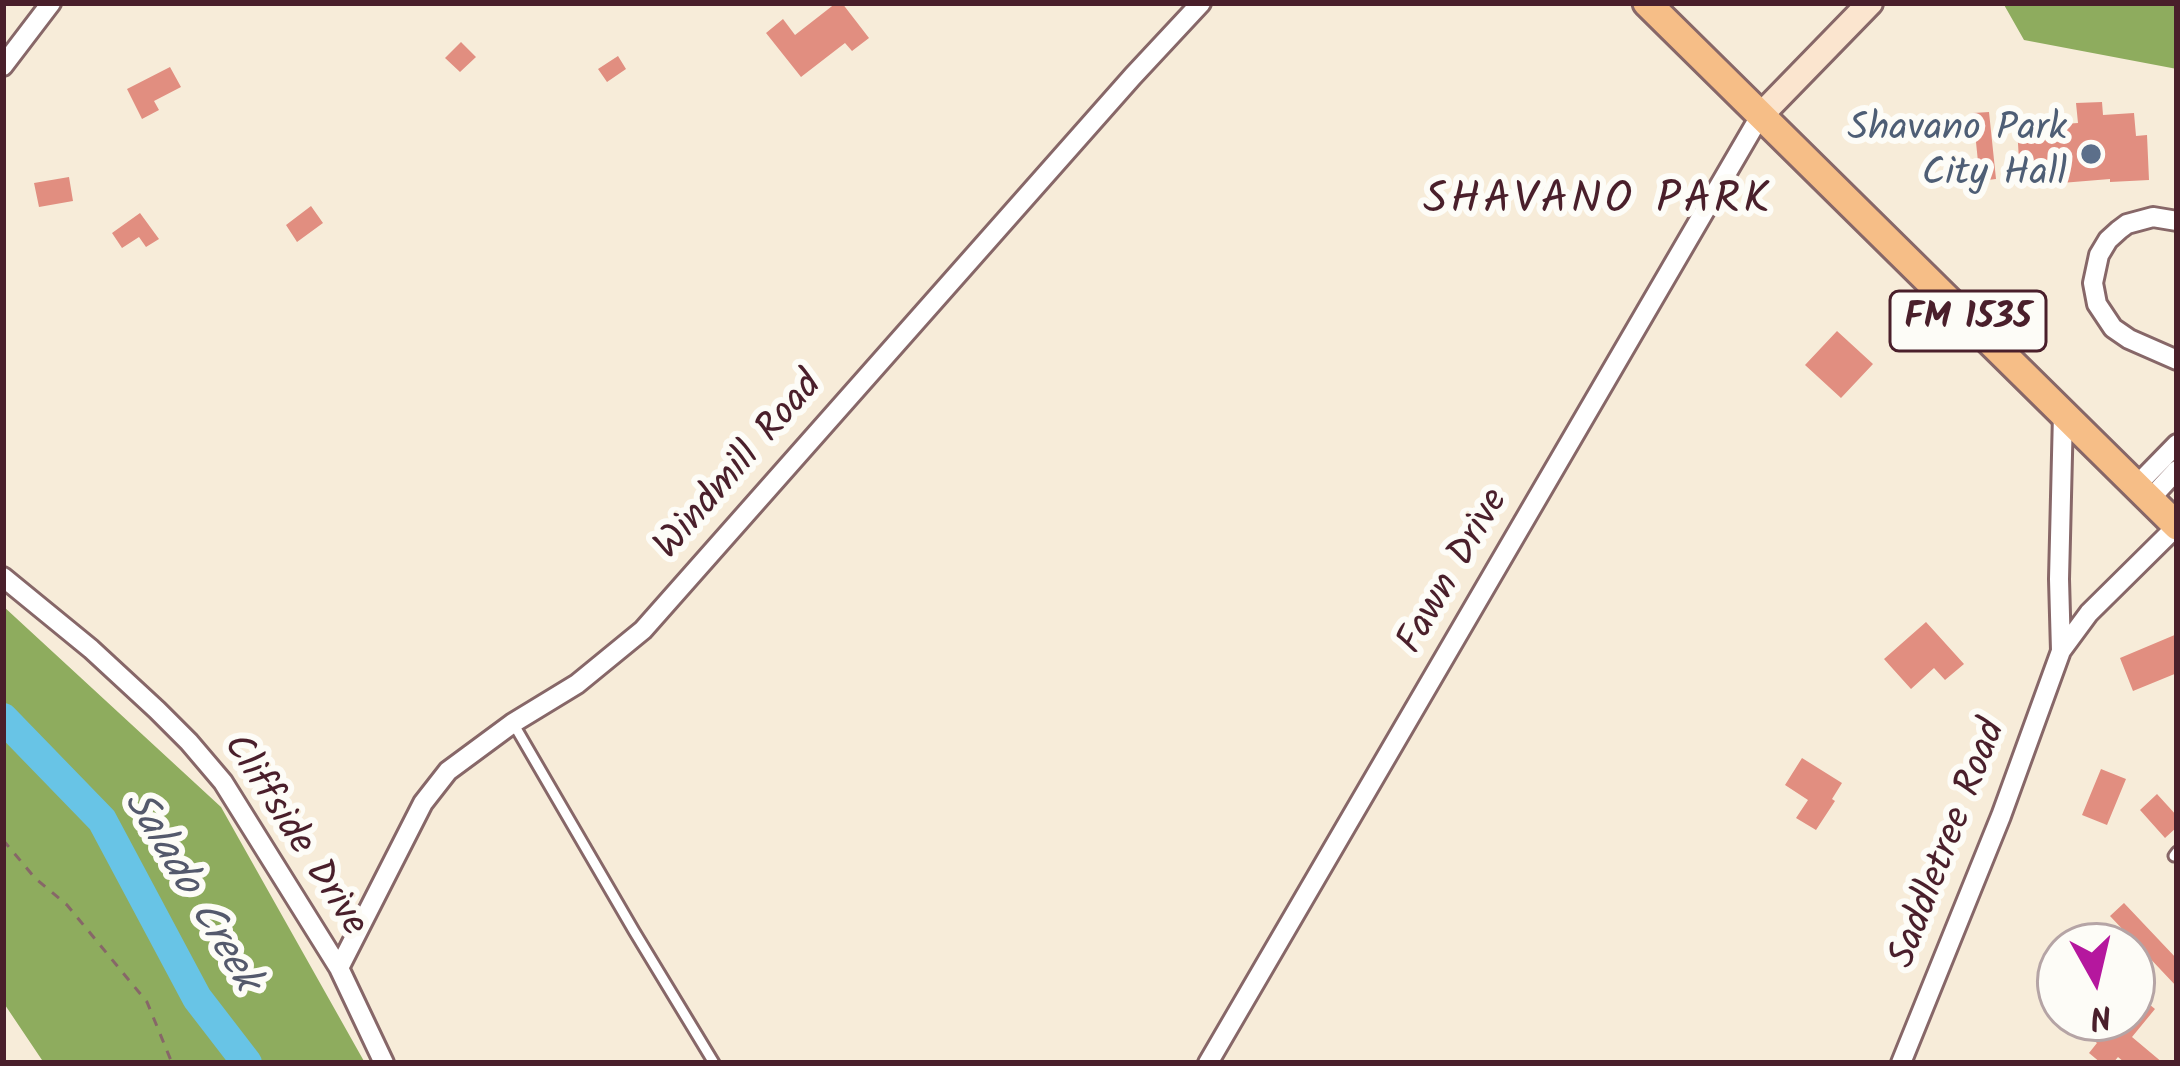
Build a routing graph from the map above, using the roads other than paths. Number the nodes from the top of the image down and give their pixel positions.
1 (51, 3) edge
2 (1201, 3) edge
3 (1647, 3) edge
4 (1870, 3) edge
5 (3, 67) edge
6 (1760, 116) junction
7 (2177, 221) edge
8 (2177, 361) edge
9 (2063, 414) junction
10 (2177, 444) edge
11 (2177, 470) edge
12 (2143, 493) junction
13 (2177, 526) edge
14 (3, 577) edge
15 (2061, 651) junction
16 (513, 723) junction
17 (339, 968) junction
18 (384, 1063) edge
19 (714, 1063) edge
20 (1208, 1063) edge
21 (1901, 1063) edge

1 - 5 street
2 - 16 street, Windmill Road
3 - 6 main road, FM 1535
4 - 6 main road
6 - 9 main road, FM 1535
6 - 20 street, Fawn Drive
7 - 8 street
9 - 12 main road, FM 1535
9 - 15 street, Saddletree Road
10 - 12 street
11 - 12 street
12 - 13 main road, FM 1535
13 - 15 street, Saddletree Road
14 - 17 street, Cliffside Drive
15 - 21 street, Saddletree Road
16 - 17 street, Windmill Road
16 - 19 lane
17 - 18 street, Cliffside Drive

